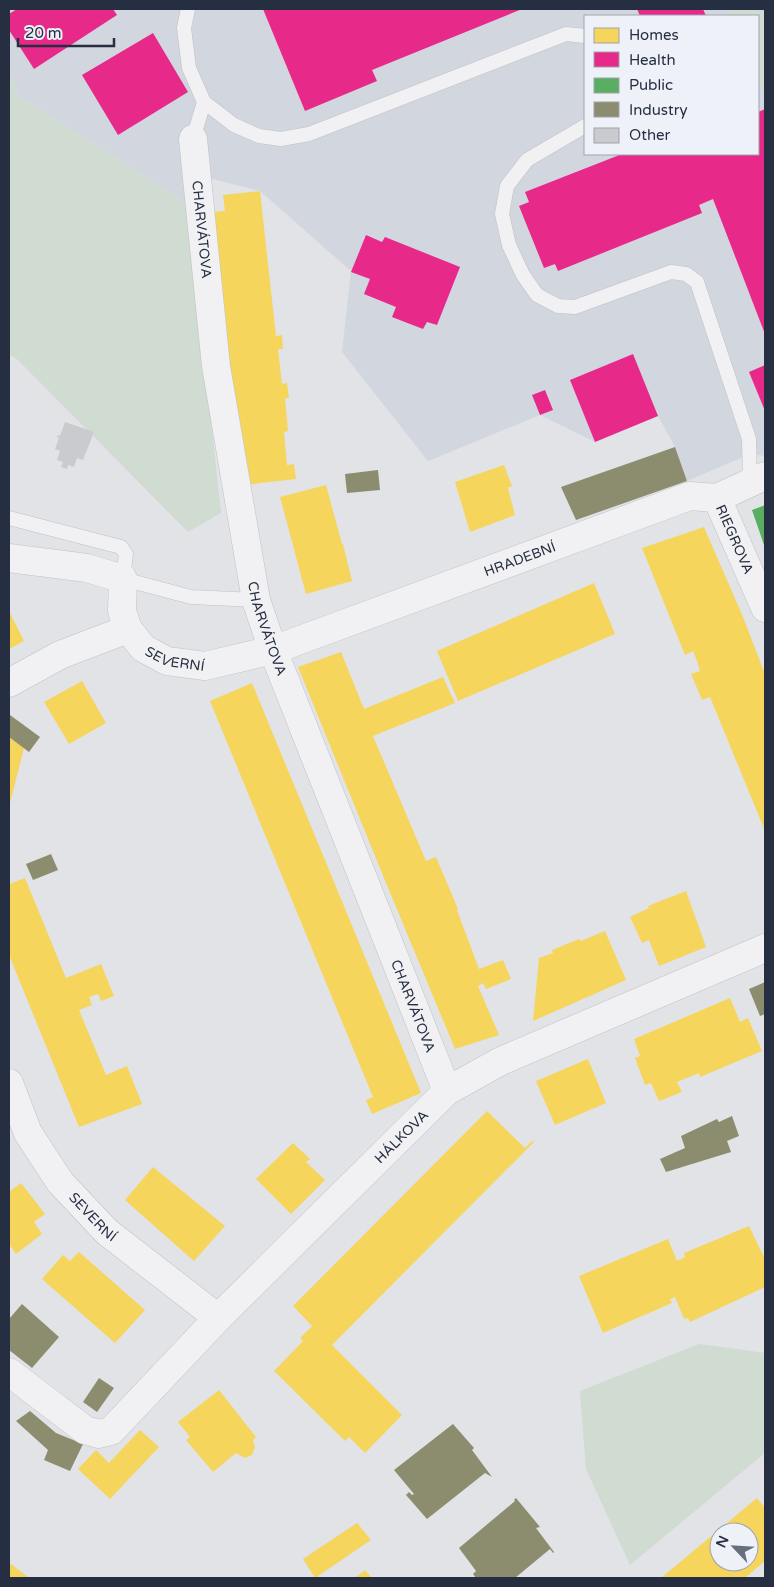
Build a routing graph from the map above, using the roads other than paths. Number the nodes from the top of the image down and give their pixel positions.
1 (188, 9) edge
2 (584, 36) edge
3 (204, 102) junction
4 (584, 127) edge
5 (193, 139) joint
6 (758, 480) edge
7 (717, 498) junction
8 (9, 518) edge
9 (9, 558) edge
10 (123, 580) junction
11 (256, 600) junction
12 (765, 608) edge
13 (128, 628) junction
14 (274, 650) junction
15 (9, 684) edge
16 (765, 948) edge
17 (9, 1083) edge
18 (447, 1091) junction
19 (218, 1318) junction
20 (9, 1372) edge

1 - 3 lane
2 - 3 lane
3 - 5 lane
4 - 6 lane
5 - 11 street, CHARVÁTOVA
6 - 7 street, HRADEBNÍ
7 - 12 street, RIEGROVA
7 - 14 street, HRADEBNÍ
8 - 10 lane
9 - 10 street
10 - 11 lane
10 - 13 street
11 - 14 street, CHARVÁTOVA
13 - 14 street, SEVERNÍ
13 - 15 street
14 - 18 street, CHARVÁTOVA
16 - 18 street, HÁLKOVA
17 - 19 street, SEVERNÍ
18 - 19 street, HÁLKOVA
19 - 20 street, HÁLKOVA

